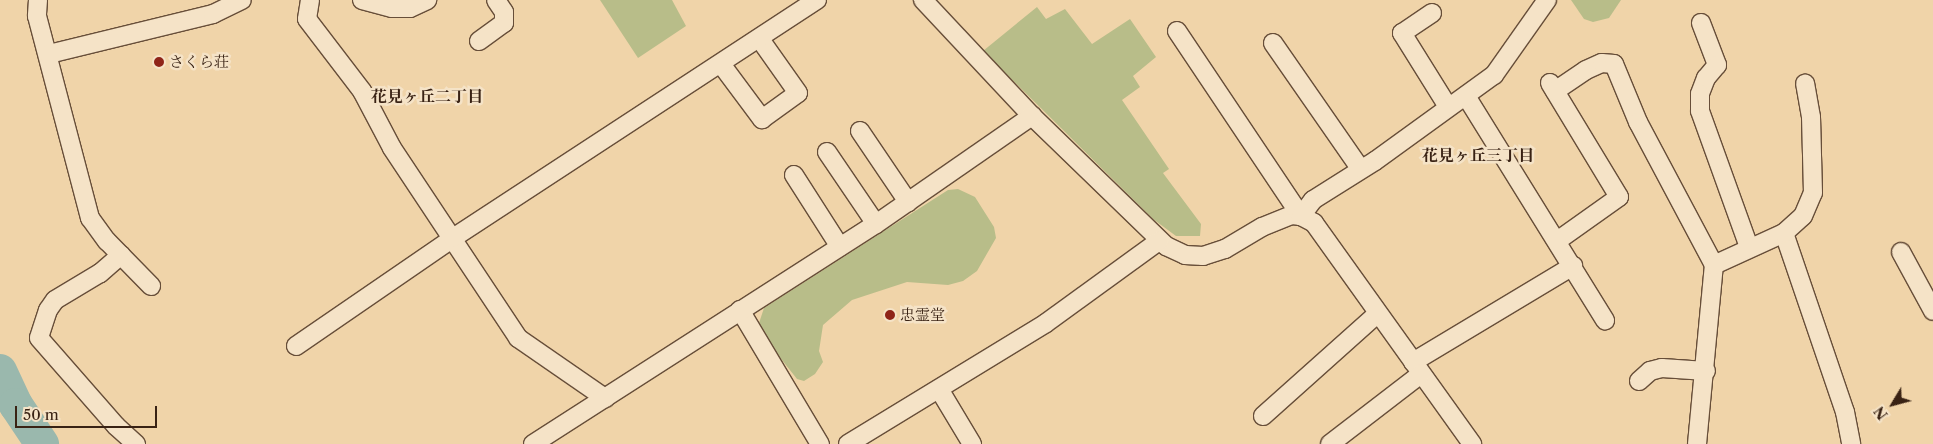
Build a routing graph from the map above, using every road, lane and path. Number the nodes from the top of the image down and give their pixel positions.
1 (38, 0) edge
2 (242, 0) edge
3 (327, 0) edge
4 (362, 0) edge
5 (427, 0) edge
6 (496, 0) edge
7 (817, 0) edge
8 (923, 0) edge
9 (1548, 0) edge
10 (309, 3) edge
11 (1432, 13) dead end
12 (1701, 23) dead end
13 (1177, 31) dead end
14 (759, 38) junction
15 (479, 41) dead end
16 (1273, 43) dead end
17 (49, 54) junction
18 (721, 64) junction
19 (1805, 84) dead end
20 (1466, 96) junction
21 (1448, 107) junction
22 (1032, 116) junction
23 (860, 131) dead end
24 (827, 152) dead end
25 (1360, 168) junction
26 (794, 175) dead end
27 (908, 202) junction
28 (1301, 216) junction
29 (876, 224) junction
30 (1784, 233) junction
31 (453, 238) junction
32 (1159, 241) junction
33 (1557, 241) junction
34 (840, 247) junction
35 (1749, 247) junction
36 (1901, 252) dead end
37 (121, 255) junction
38 (1714, 265) junction
39 (1573, 266) junction
40 (151, 286) dead end
41 (740, 310) junction
42 (1933, 311) edge
43 (1378, 314) junction
44 (1605, 320) dead end
45 (296, 346) dead end
46 (1417, 368) junction
47 (1706, 371) junction
48 (1639, 381) dead end
49 (939, 389) junction
50 (606, 398) junction
51 (1263, 416) dead end
52 (136, 444) edge
53 (533, 444) edge
54 (820, 444) edge
55 (848, 444) edge
56 (972, 444) edge
57 (1330, 444) edge
58 (1472, 444) edge
59 (1697, 444) edge
60 (1851, 444) edge

1 - 17 street
2 - 17 street
3 - 10 street
4 - 5 street
6 - 15 street
7 - 14 street
8 - 22 street
9 - 20 street
10 - 31 street
11 - 21 street
12 - 35 street
13 - 28 street
14 - 18 street
14 - 18 street
16 - 25 street
17 - 37 street
18 - 31 street
19 - 30 street
20 - 21 street
20 - 33 street
21 - 25 street
22 - 27 street
22 - 32 street
23 - 27 street
24 - 29 street
25 - 28 street
26 - 34 street
27 - 29 street
28 - 32 street
28 - 43 street
29 - 34 street
30 - 35 street
30 - 60 street
31 - 45 street
31 - 50 street
32 - 49 street
33 - 38 street
33 - 39 street
34 - 41 street
35 - 38 street
36 - 42 street
37 - 40 street
37 - 52 street
38 - 47 street
39 - 44 street
39 - 46 street
41 - 50 street
41 - 54 street
43 - 46 street
43 - 51 street
46 - 57 street
46 - 58 street
47 - 48 street
47 - 59 street
49 - 55 street
49 - 56 street
50 - 53 street

